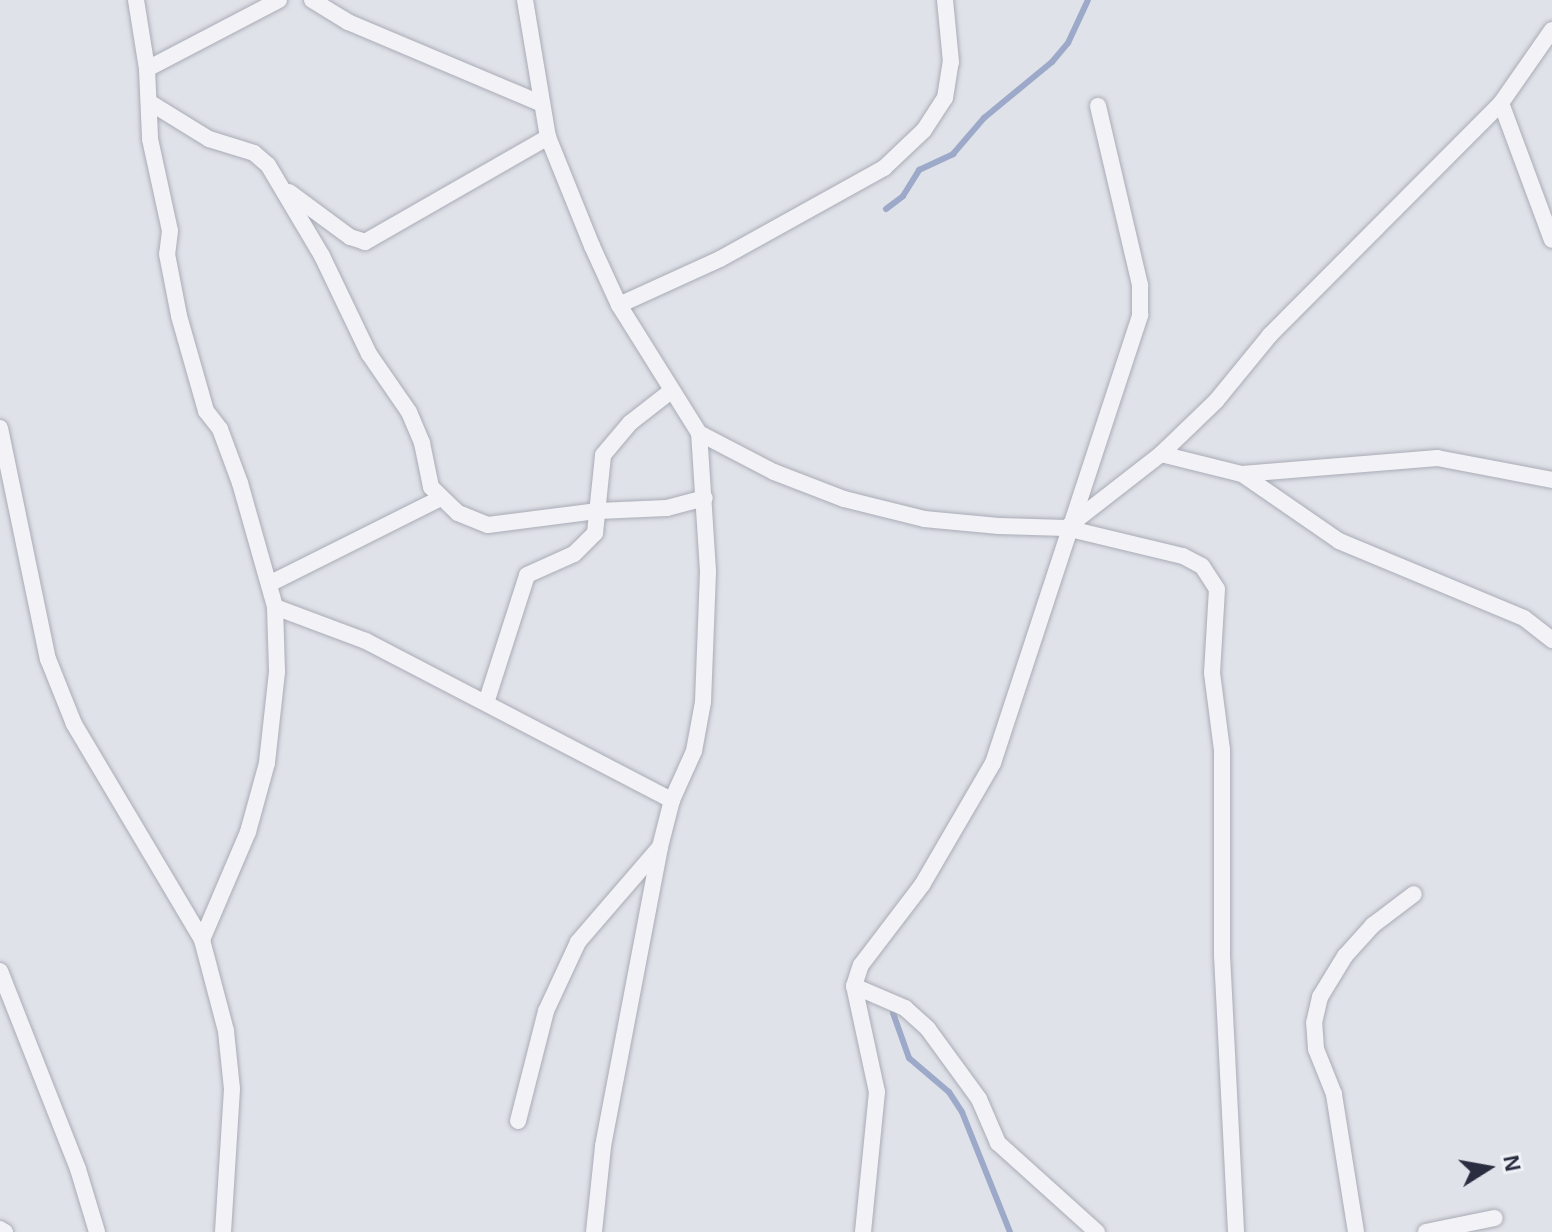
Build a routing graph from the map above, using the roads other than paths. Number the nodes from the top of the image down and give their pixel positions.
1 (136, 0) edge
2 (279, 0) edge
3 (312, 0) edge
4 (525, 0) edge
5 (945, 0) edge
6 (1552, 30) edge
7 (147, 69) junction
8 (149, 102) junction
9 (540, 103) junction
10 (1501, 103) junction
11 (1098, 106) dead end
12 (548, 137) junction
13 (285, 189) junction
14 (1552, 240) edge
15 (619, 305) junction
16 (671, 391) junction
17 (0, 428) edge
18 (699, 433) junction
19 (1161, 454) junction
20 (1242, 474) junction
21 (1552, 480) edge
22 (705, 498) junction
23 (439, 499) junction
24 (598, 511) junction
25 (1066, 528) junction
26 (271, 583) junction
27 (275, 607) junction
28 (1552, 640) edge
29 (486, 703) junction
30 (672, 800) junction
31 (660, 847) junction
32 (1414, 894) dead end
33 (202, 940) junction
34 (0, 971) edge
35 (854, 986) junction
36 (518, 1121) dead end
37 (1495, 1218) dead end
38 (97, 1232) edge
39 (223, 1232) edge
40 (594, 1232) edge
41 (863, 1232) edge
42 (1097, 1232) edge
43 (1236, 1232) edge
44 (1356, 1232) edge
45 (1426, 1232) edge

1 - 7 street
2 - 7 street
3 - 9 street
4 - 9 street
5 - 15 street
6 - 10 street
7 - 8 street
8 - 13 street
8 - 26 street
9 - 12 street
10 - 14 street
10 - 19 street
11 - 25 street
12 - 13 street
12 - 15 street
13 - 23 street
15 - 16 street
16 - 18 street
16 - 24 street
17 - 33 street
18 - 22 street
18 - 25 street
19 - 20 street
19 - 25 street
20 - 21 street
20 - 28 street
22 - 24 street
22 - 30 street
23 - 24 street
23 - 26 street
24 - 29 street
25 - 35 street
25 - 43 street
26 - 27 street
27 - 29 street
27 - 33 street
29 - 30 street
30 - 31 street
31 - 36 street
31 - 40 street
32 - 44 street
33 - 39 street
34 - 38 street
35 - 41 street
35 - 42 street
37 - 45 street

